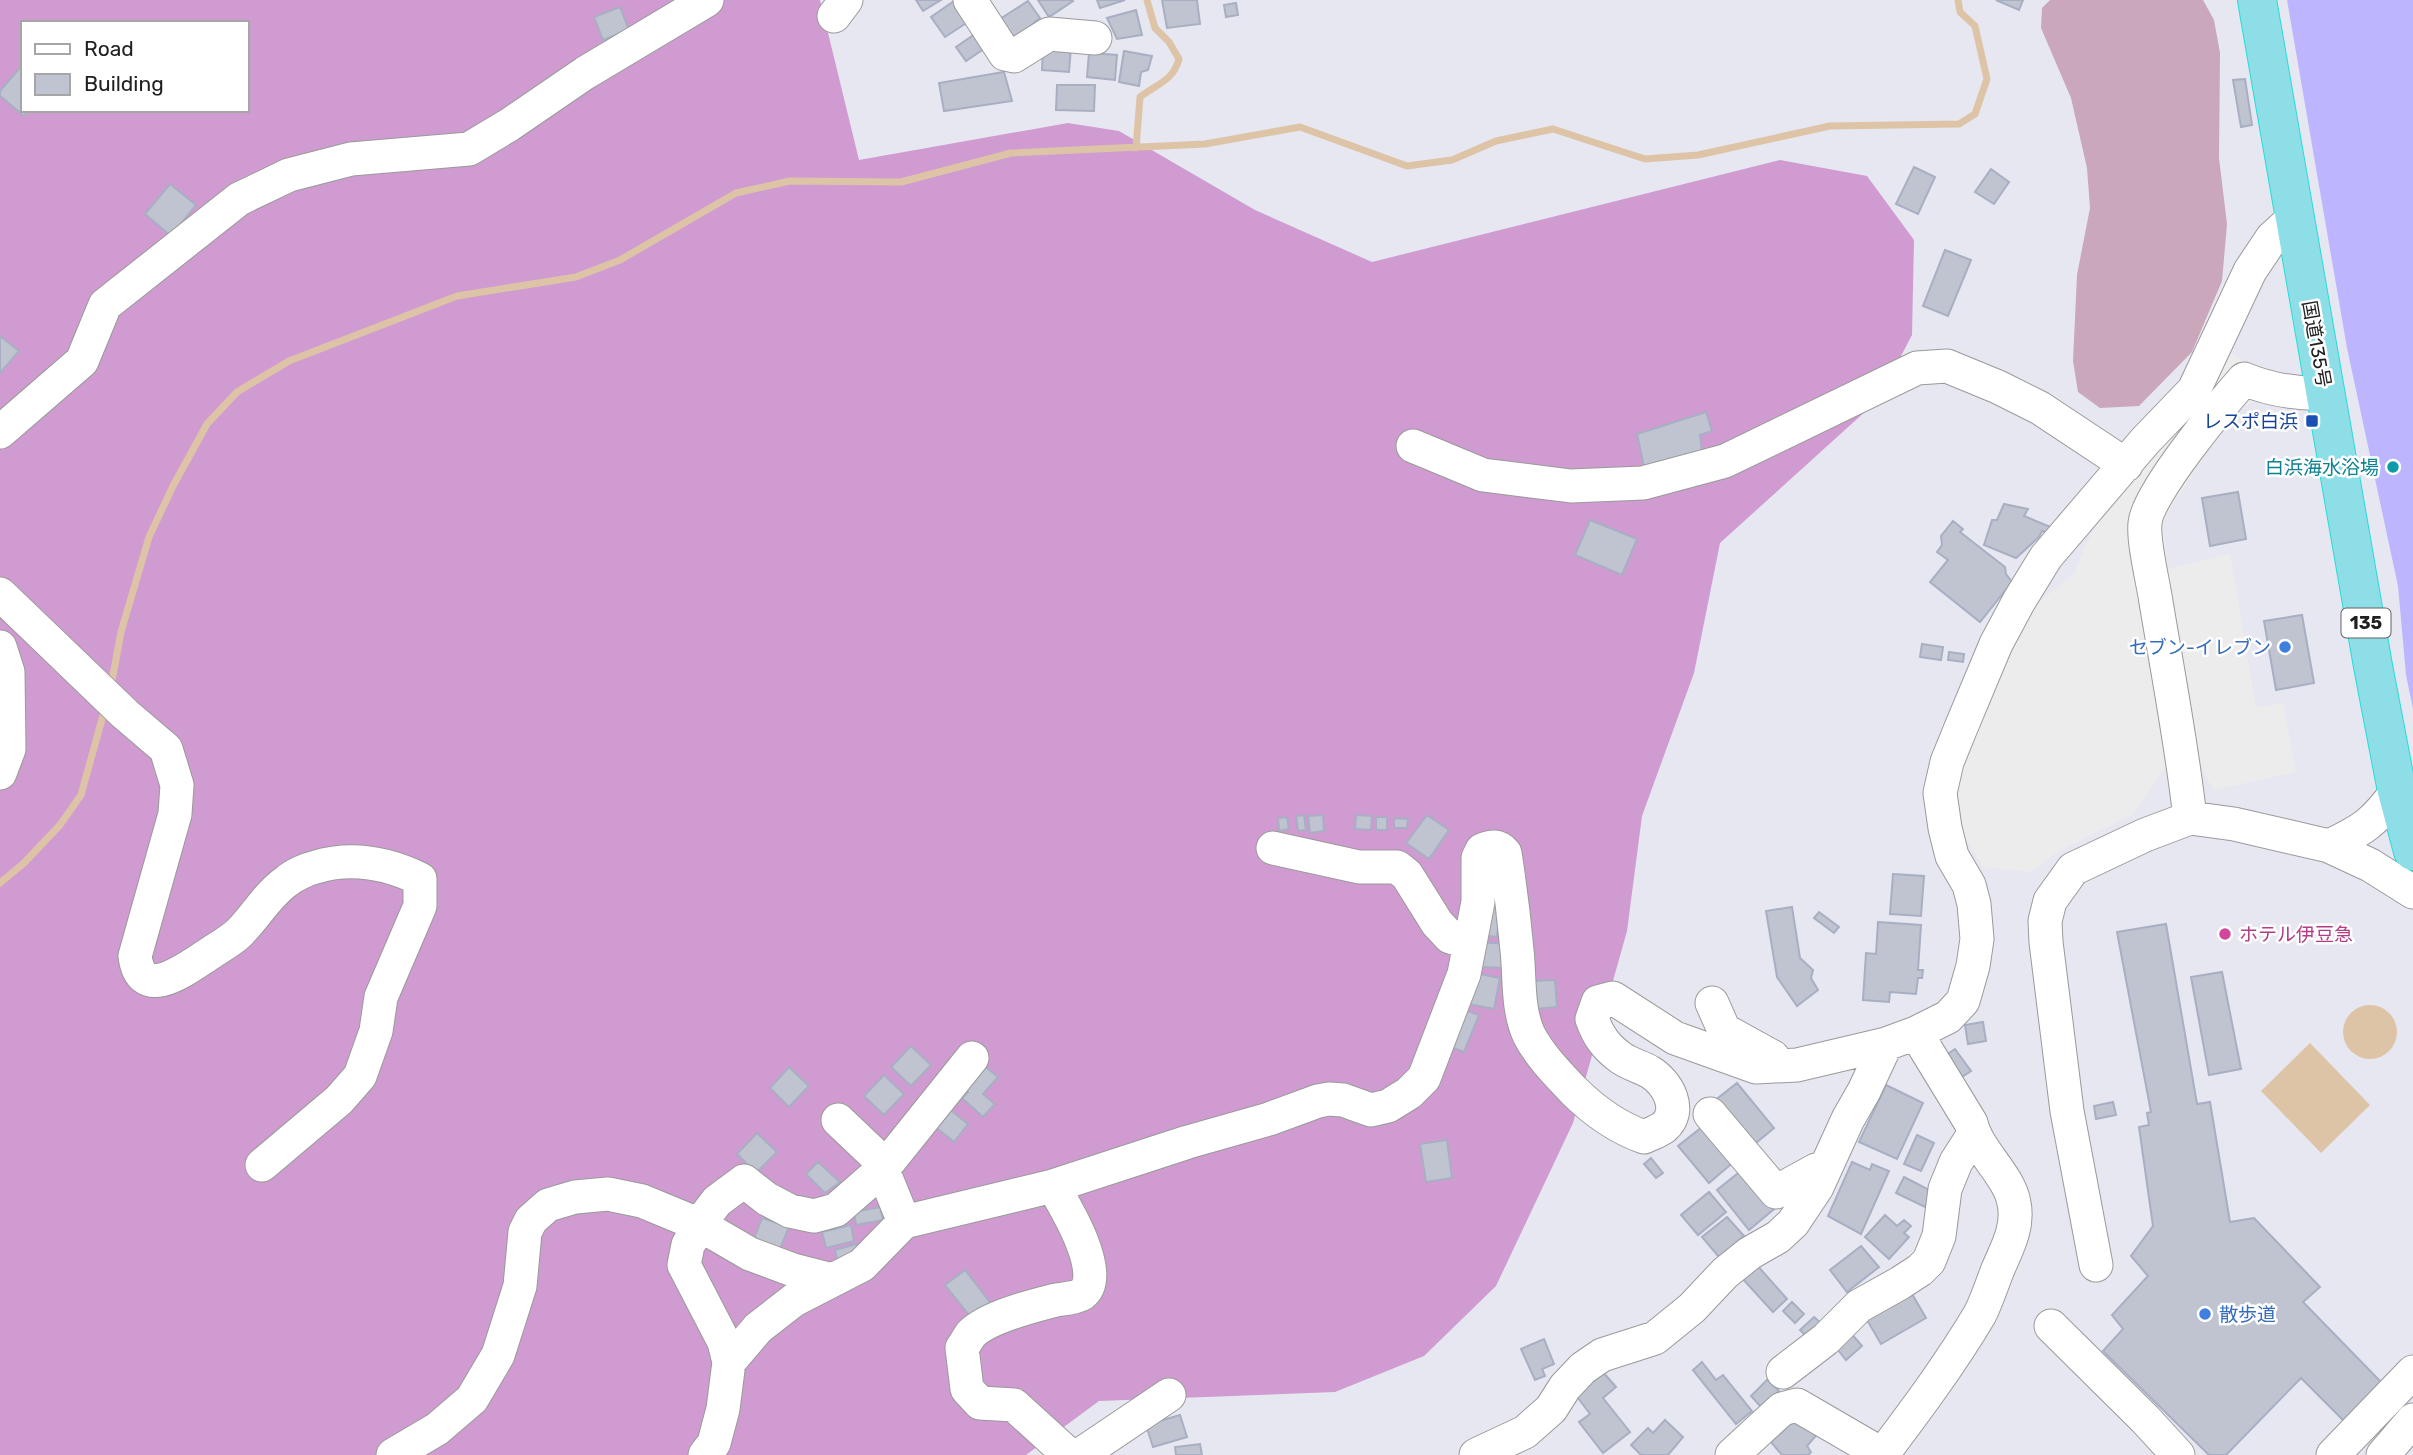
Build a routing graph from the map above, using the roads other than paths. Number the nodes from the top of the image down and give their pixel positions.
1 (706, 0) edge
2 (970, 0) edge
3 (2257, 0) edge
4 (1095, 38) dead end
5 (2294, 218) junction
6 (2326, 393) junction
7 (0, 432) edge
8 (1413, 446) dead end
9 (2126, 465) junction
10 (0, 594) edge
11 (0, 647) edge
12 (0, 773) edge
13 (2397, 791) junction
14 (2190, 818) junction
15 (2329, 845) junction
16 (1273, 848) dead end
17 (2413, 851) edge
18 (2413, 892) edge
19 (1470, 943) junction
20 (1712, 1003) dead end
21 (1901, 1038) junction
22 (972, 1058) dead end
23 (1787, 1065) junction
24 (1710, 1114) dead end
25 (838, 1120) dead end
26 (1974, 1134) junction
27 (262, 1165) dead end
28 (883, 1169) junction
29 (1825, 1169) junction
30 (1052, 1186) junction
31 (904, 1222) junction
32 (700, 1224) junction
33 (2096, 1265) dead end
34 (832, 1280) junction
35 (2051, 1326) dead end
36 (729, 1362) junction
37 (1783, 1372) dead end
38 (2413, 1372) edge
39 (1169, 1395) dead end
40 (2413, 1420) edge
41 (393, 1455) edge
42 (705, 1455) edge
43 (1071, 1455) edge
44 (1476, 1455) edge
45 (1732, 1455) edge
46 (1883, 1455) edge
47 (2178, 1455) edge
48 (2333, 1455) edge
49 (2383, 1455) edge

1 - 7 street
2 - 4 street
3 - 5 highway, 国道135号 / 135
5 - 6 highway, 国道135号 / 135
5 - 9 street
6 - 13 highway, 国道135号 / 135
6 - 14 street
8 - 9 street
9 - 21 street
10 - 27 street
11 - 12 street
13 - 15 street
13 - 17 highway, 国道135号 / 135
14 - 15 street
14 - 33 street
15 - 18 street
16 - 19 street
19 - 23 street
19 - 30 street
20 - 23 street
21 - 23 street
21 - 26 street
21 - 29 street
22 - 28 street
24 - 29 street
25 - 28 street
26 - 37 street
26 - 46 street
28 - 31 street
28 - 32 street
29 - 44 street
30 - 31 street
30 - 43 street
31 - 34 street
32 - 34 street
32 - 36 street
32 - 41 street
34 - 36 street
35 - 47 street
36 - 42 street
38 - 48 street
39 - 43 street
40 - 49 street
45 - 46 street

